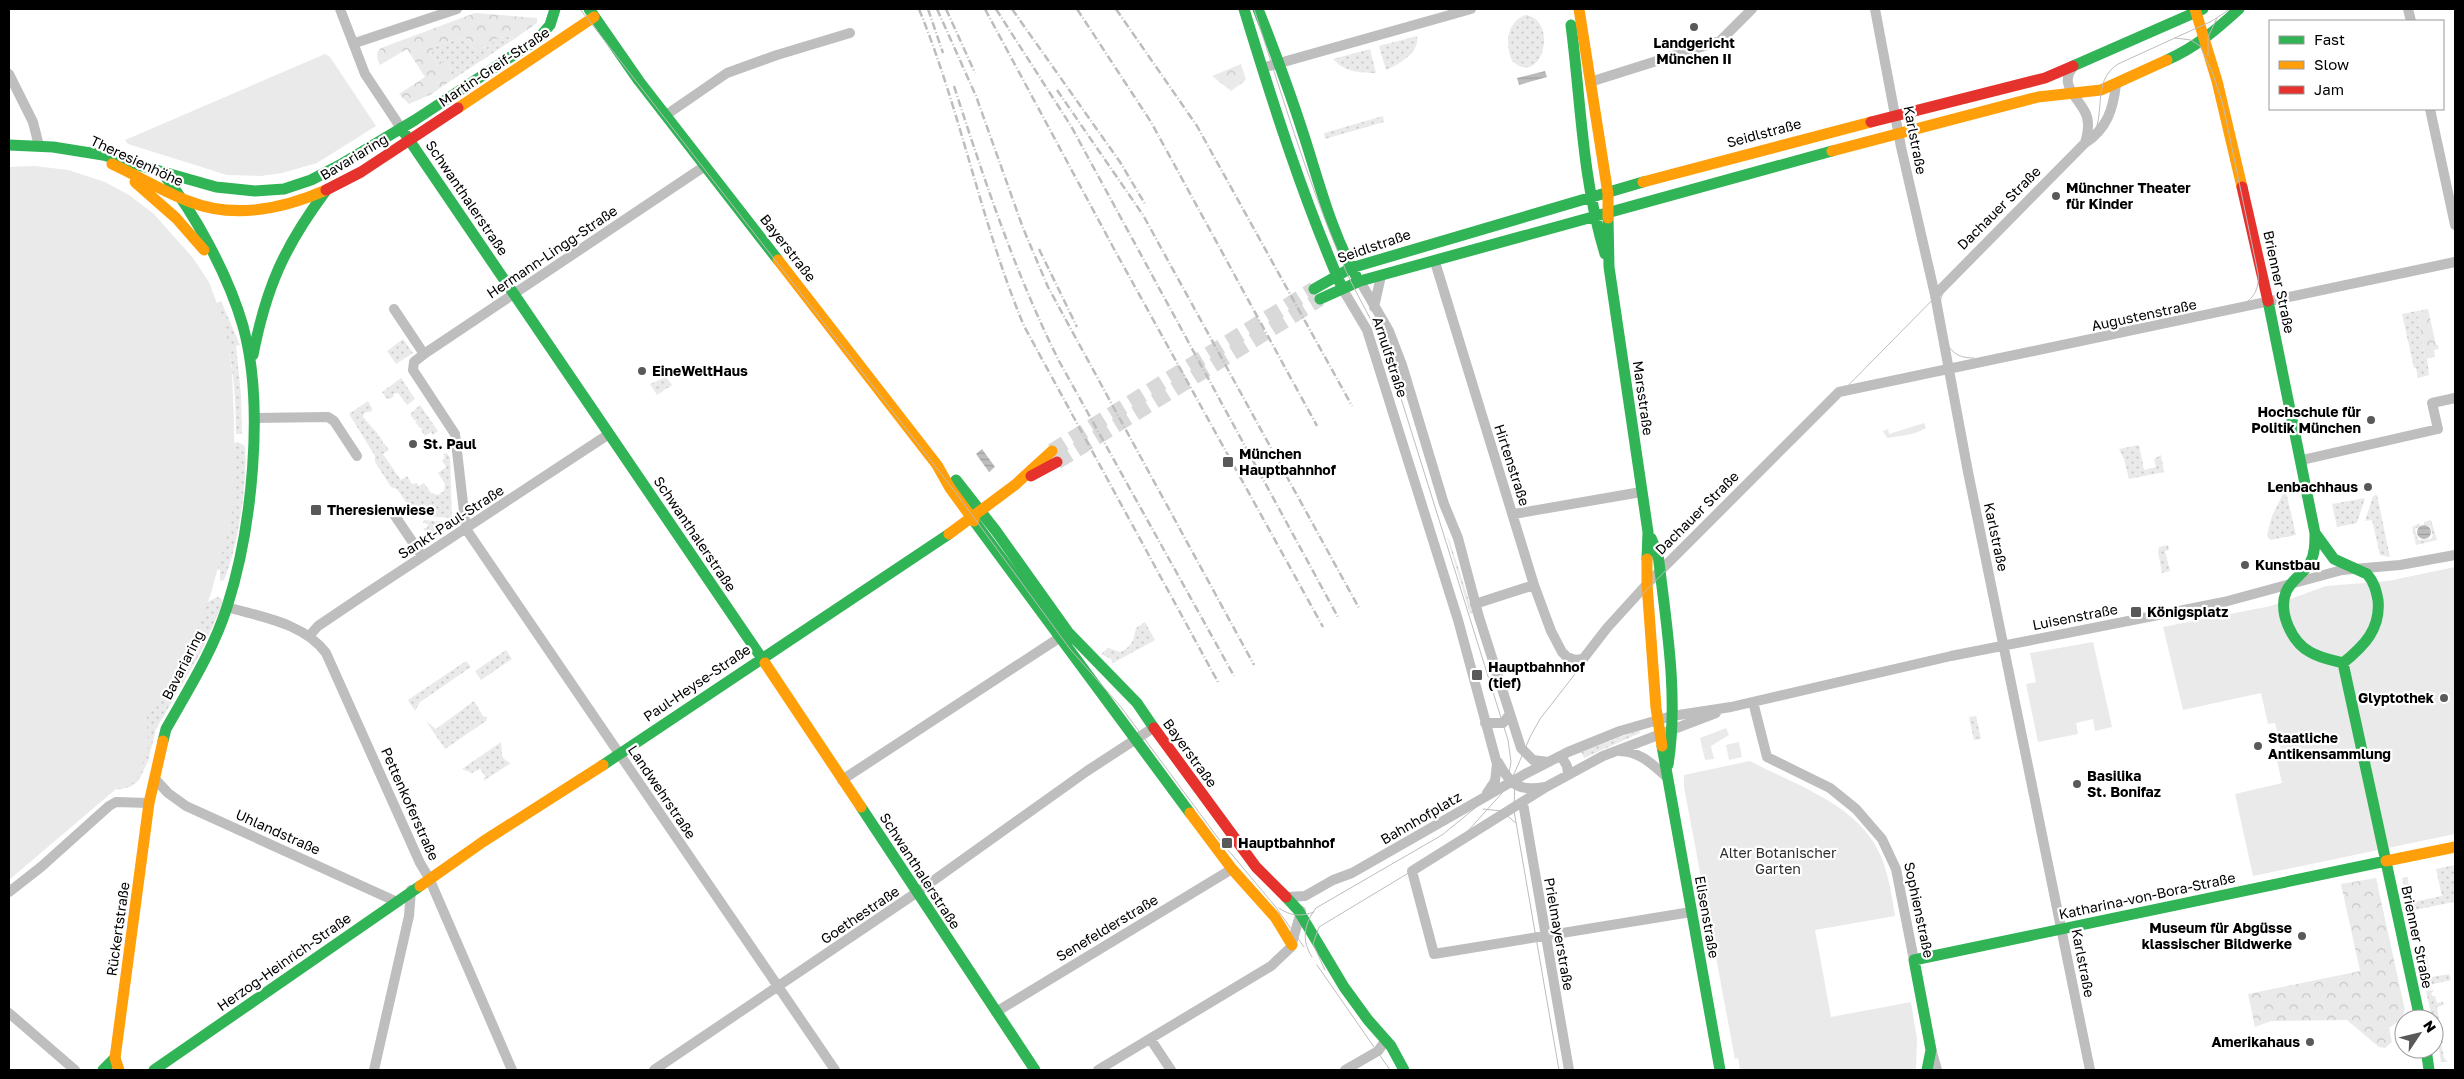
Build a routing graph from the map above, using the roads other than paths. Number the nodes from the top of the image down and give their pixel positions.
1 (340, 9) edge
2 (457, 9) edge
3 (555, 9) edge
4 (1244, 9) edge
5 (1258, 9) edge
6 (1472, 9) edge
7 (1569, 9) edge
8 (1579, 9) edge
9 (1752, 9) edge
10 (1875, 9) edge
11 (2240, 9) edge
12 (2198, 10) edge
13 (590, 16) edge
14 (850, 33) dead end
15 (2206, 38) junction
16 (355, 43) junction
17 (2078, 62) junction
18 (1278, 63) junction
19 (1262, 68) junction
20 (9, 74) edge
21 (1590, 82) junction
22 (2116, 85) junction
23 (2071, 93) junction
24 (2430, 110) edge
25 (1897, 114) junction
26 (666, 115) junction
27 (401, 128) junction
28 (1898, 133) junction
29 (410, 141) junction
30 (2085, 143) junction
31 (9, 145) edge
32 (39, 146) junction
33 (78, 150) junction
34 (106, 161) junction
35 (706, 166) junction
36 (162, 172) junction
37 (326, 173) joint
38 (208, 185) junction
39 (325, 192) junction
40 (1608, 194) junction
41 (1590, 197) junction
42 (183, 199) junction
43 (1610, 212) junction
44 (1594, 215) junction
45 (176, 218) junction
46 (2455, 225) edge
47 (1435, 262) junction
48 (2455, 262) edge
49 (1609, 267) junction
50 (1351, 268) junction
51 (223, 275) junction
52 (1336, 275) junction
53 (1381, 276) junction
54 (1360, 281) junction
55 (1342, 288) junction
56 (1314, 289) tunnel mouth
57 (514, 294) junction
58 (1935, 295) junction
59 (1320, 300) tunnel mouth
60 (2268, 302) junction
61 (1374, 307) junction
62 (394, 309) dead end
63 (424, 354) junction
64 (251, 366) junction
65 (1949, 369) junction
66 (1838, 392) joint
67 (2455, 398) edge
68 (254, 418) junction
69 (608, 434) junction
70 (357, 456) dead end
71 (1054, 457) tunnel mouth
72 (2302, 460) junction
73 (1641, 492) junction
74 (392, 510) dead end
75 (976, 514) junction
76 (1514, 514) junction
77 (466, 529) junction
78 (1648, 532) junction
79 (2316, 533) junction
80 (2455, 555) edge
81 (422, 556) junction
82 (2358, 568) junction
83 (1660, 571) junction
84 (2292, 582) junction
85 (1647, 584) junction
86 (1534, 585) junction
87 (1475, 604) junction
88 (227, 606) junction
89 (310, 635) junction
90 (1059, 638) junction
91 (2004, 645) junction
92 (762, 658) junction
93 (1582, 659) joint
94 (2343, 663) junction
95 (1753, 702) junction
96 (1731, 707) junction
97 (1510, 714) junction
98 (1672, 716) junction
99 (1657, 720) junction
100 (1485, 722) junction
101 (1153, 728) junction
102 (1673, 731) junction
103 (1659, 736) junction
104 (1135, 740) junction
105 (1576, 749) junction
106 (1615, 751) junction
107 (620, 753) junction
108 (1495, 756) junction
109 (1560, 756) junction
110 (1549, 762) junction
111 (1584, 766) junction
112 (1568, 774) junction
113 (1668, 774) junction
114 (155, 779) junction
115 (842, 780) junction
116 (1510, 782) junction
117 (1546, 787) junction
118 (1486, 796) junction
119 (149, 803) junction
120 (1523, 803) junction
121 (2455, 848) edge
122 (2386, 862) junction
123 (1232, 868) junction
124 (429, 878) junction
125 (411, 890) junction
126 (9, 892) edge
127 (916, 893) junction
128 (1305, 896) junction
129 (1287, 897) junction
130 (396, 901) junction
131 (1691, 912) junction
132 (1300, 913) junction
133 (2062, 929) junction
134 (1545, 936) junction
135 (1292, 945) junction
136 (1914, 960) junction
137 (777, 988) junction
138 (2418, 1009) edge
139 (996, 1012) junction
140 (9, 1013) edge
141 (1151, 1040) junction
142 (1386, 1040) junction
143 (1931, 1050) junction
144 (115, 1058) junction
145 (75, 1070) edge
146 (103, 1070) edge
147 (119, 1070) edge
148 (155, 1070) edge
149 (374, 1070) edge
150 (512, 1070) edge
151 (654, 1070) edge
152 (835, 1070) edge
153 (1035, 1070) edge
154 (1098, 1070) edge
155 (1171, 1070) edge
156 (1345, 1070) edge
157 (1404, 1070) edge
158 (1569, 1070) edge
159 (1720, 1070) edge
160 (1927, 1070) edge
161 (1937, 1070) edge
162 (2090, 1070) edge

1 - 16 street, Schwanthalerstraße
2 - 16 street
3 - 27 main road, Martin-Greif-Straße
4 - 19 main road, Arnulfstraße
5 - 18 main road, Arnulfstraße
6 - 18 street
7 - 41 main road, Marsstraße
8 - 21 main road, Marsstraße
9 - 21 street
10 - 25 street, Karlstraße
11 - 15 main road
12 - 15 main road, Brienner Straße
12 - 17 main road, Seidlstraße
13 - 26 main road, Bayerstraße
13 - 29 main road, Martin-Greif-Straße
14 - 26 street
15 - 22 main road, Seidlstraße
15 - 60 main road, Brienner Straße
16 - 27 street, Schwanthalerstraße
17 - 23 street
17 - 25 main road, Seidlstraße
18 - 19 street
18 - 50 main road, Arnulfstraße
19 - 52 main road, Arnulfstraße
20 - 32 street
21 - 40 main road, Marsstraße
22 - 23 main road, Seidlstraße
22 - 30 street, Dachauer Straße
23 - 28 main road, Seidlstraße
23 - 30 street
24 - 46 street
25 - 28 street, Karlstraße
25 - 40 main road, Seidlstraße
26 - 35 main road, Bayerstraße
27 - 29 main road, Schwanthalerstraße
27 - 37 main road, Bavariaring
28 - 43 main road, Seidlstraße
28 - 58 street, Karlstraße
29 - 39 main road, Bavariaring
29 - 57 main road, Schwanthalerstraße
30 - 58 street, Dachauer Straße
31 - 32 main road, Theresienhöhe
32 - 33 main road, Theresienhöhe
33 - 34 main road, Theresienhöhe
33 - 36 main road, Theresienhöhe
34 - 42 main road, Theresienhöhe
34 - 45 main road, Bavariaring
35 - 57 street, Hermann-Lingg-Straße
35 - 75 main road, Bayerstraße
36 - 38 main road, Theresienhöhe
36 - 42 main road, Theresienhöhe
37 - 38 main road, Theresienhöhe
38 - 42 main road
39 - 42 main road, Theresienhöhe
39 - 64 main road, Bavariaring
40 - 41 main road, Seidlstraße
40 - 43 main road, Marsstraße
41 - 44 main road, Marsstraße
41 - 50 main road, Seidlstraße
42 - 45 main road
42 - 51 main road, Bavariaring
43 - 44 main road, Seidlstraße
43 - 49 main road, Marsstraße
44 - 47 main road, Seidlstraße
44 - 49 main road, Marsstraße
45 - 51 main road, Bavariaring
47 - 53 main road, Seidlstraße
47 - 76 street, Hirtenstraße
48 - 60 street, Augustenstraße
49 - 73 main road, Marsstraße
50 - 52 main road, Seidlstraße
50 - 54 main road, Arnulfstraße
51 - 64 main road, Bavariaring
52 - 55 main road, Arnulfstraße
52 - 56 main road, Seidlstraße
53 - 54 main road, Seidlstraße
53 - 61 street
54 - 55 main road, Seidlstraße
54 - 61 street, Arnulfstraße
55 - 59 main road, Seidlstraße
55 - 100 street, Arnulfstraße
57 - 63 street, Hermann-Lingg-Straße
57 - 69 main road, Schwanthalerstraße
58 - 65 street, Karlstraße
60 - 65 street, Augustenstraße
60 - 72 main road, Brienner Straße
61 - 87 street, Arnulfstraße
62 - 63 street
63 - 77 street, Hermann-Lingg-Straße
64 - 68 main road, Bavariaring
65 - 66 street, Augustenstraße
65 - 91 street, Karlstraße
66 - 83 street, Dachauer Straße
67 - 72 street
68 - 70 street
68 - 88 main road, Bavariaring
69 - 77 street, Sankt-Paul-Straße
69 - 92 main road, Schwanthalerstraße
71 - 75 main road, Paul-Heyse-Straße
72 - 79 main road, Brienner Straße
73 - 76 street
73 - 78 main road, Marsstraße
74 - 81 street
75 - 90 main road, Bayerstraße
75 - 92 main road, Paul-Heyse-Straße
75 - 101 main road, Bayerstraße
76 - 86 street, Hirtenstraße
77 - 81 street, Sankt-Paul-Straße
77 - 107 street, Landwehrstraße
78 - 83 main road, Marsstraße
78 - 85 main road, Marsstraße
79 - 82 main road
79 - 84 main road
80 - 82 street, Luisenstraße
81 - 89 street, Sankt-Paul-Straße
82 - 84 street, Luisenstraße
82 - 94 main road
83 - 85 street, Dachauer Straße
83 - 98 main road, Elisenstraße
84 - 91 street, Luisenstraße
84 - 94 main road
85 - 93 street, Dachauer Straße
85 - 99 main road, Elisenstraße
86 - 87 street
86 - 93 street, Hirtenstraße
87 - 97 street, Arnulfstraße
88 - 89 street, Pettenkoferstraße
88 - 114 main road, Bavariaring
89 - 124 street, Pettenkoferstraße
90 - 104 main road, Bayerstraße
90 - 115 street
91 - 95 street, Luisenstraße
91 - 133 street, Karlstraße
92 - 107 main road, Paul-Heyse-Straße
92 - 115 main road, Schwanthalerstraße
94 - 122 main road
95 - 96 street, Luisenstraße
95 - 136 street, Sophienstraße
96 - 98 street, Luisenstraße
96 - 102 street, Luisenstraße
97 - 100 street
97 - 110 street, Arnulfstraße
98 - 99 street, Luisenstraße
98 - 102 main road, Elisenstraße
99 - 103 main road, Elisenstraße
99 - 105 street, Luisenstraße
100 - 108 street, Arnulfstraße
101 - 104 street, Goethestraße
101 - 129 main road, Bayerstraße
102 - 103 street, Luisenstraße
102 - 113 main road, Elisenstraße
103 - 106 street, Luisenstraße
103 - 113 main road, Elisenstraße
104 - 123 main road, Bayerstraße
104 - 127 street, Goethestraße
105 - 109 street, Luisenstraße
105 - 111 street
106 - 111 street, Luisenstraße
106 - 113 street
107 - 124 main road, Paul-Heyse-Straße
107 - 137 street, Landwehrstraße
108 - 116 street, Arnulfstraße
108 - 118 street, Arnulfstraße
109 - 110 street, Luisenstraße
109 - 112 street
110 - 116 street, Bahnhofplatz
111 - 112 street, Luisenstraße
112 - 117 street, Luisenstraße
113 - 131 main road, Elisenstraße
114 - 119 main road, Bavariaring
114 - 130 street, Uhlandstraße
115 - 127 main road, Schwanthalerstraße
116 - 117 street
116 - 118 street, Bahnhofplatz
117 - 120 street
118 - 128 street, Bahnhofplatz
119 - 126 street
119 - 144 main road, Rückertstraße
120 - 134 street, Prielmayerstraße
120 - 134 street
121 - 122 main road, Katharina-von-Bora-Straße
122 - 133 main road, Katharina-von-Bora-Straße
122 - 138 main road, Brienner Straße
123 - 135 main road, Bayerstraße
123 - 139 street, Senefelderstraße
124 - 125 main road, Herzog-Heinrich-Straße
124 - 150 street, Pettenkoferstraße
125 - 130 main road, Herzog-Heinrich-Straße
125 - 149 street
127 - 137 street, Goethestraße
127 - 139 main road, Schwanthalerstraße
128 - 129 street, Bahnhofplatz
128 - 132 street
129 - 132 main road, Bayerstraße
130 - 148 main road, Herzog-Heinrich-Straße
131 - 134 street
131 - 159 main road, Elisenstraße
132 - 135 street
132 - 142 main road, Bayerstraße
133 - 136 main road, Katharina-von-Bora-Straße
133 - 162 street, Karlstraße
134 - 158 street, Prielmayerstraße
135 - 141 street
136 - 143 main road, Sophienstraße
137 - 151 street, Goethestraße
137 - 152 street, Landwehrstraße
139 - 153 main road, Schwanthalerstraße
140 - 145 street
141 - 154 street
141 - 155 street
142 - 156 street
142 - 157 main road, Bayerstraße
143 - 160 main road, Sophienstraße
143 - 161 street
144 - 146 main road
144 - 147 main road, Rückertstraße

